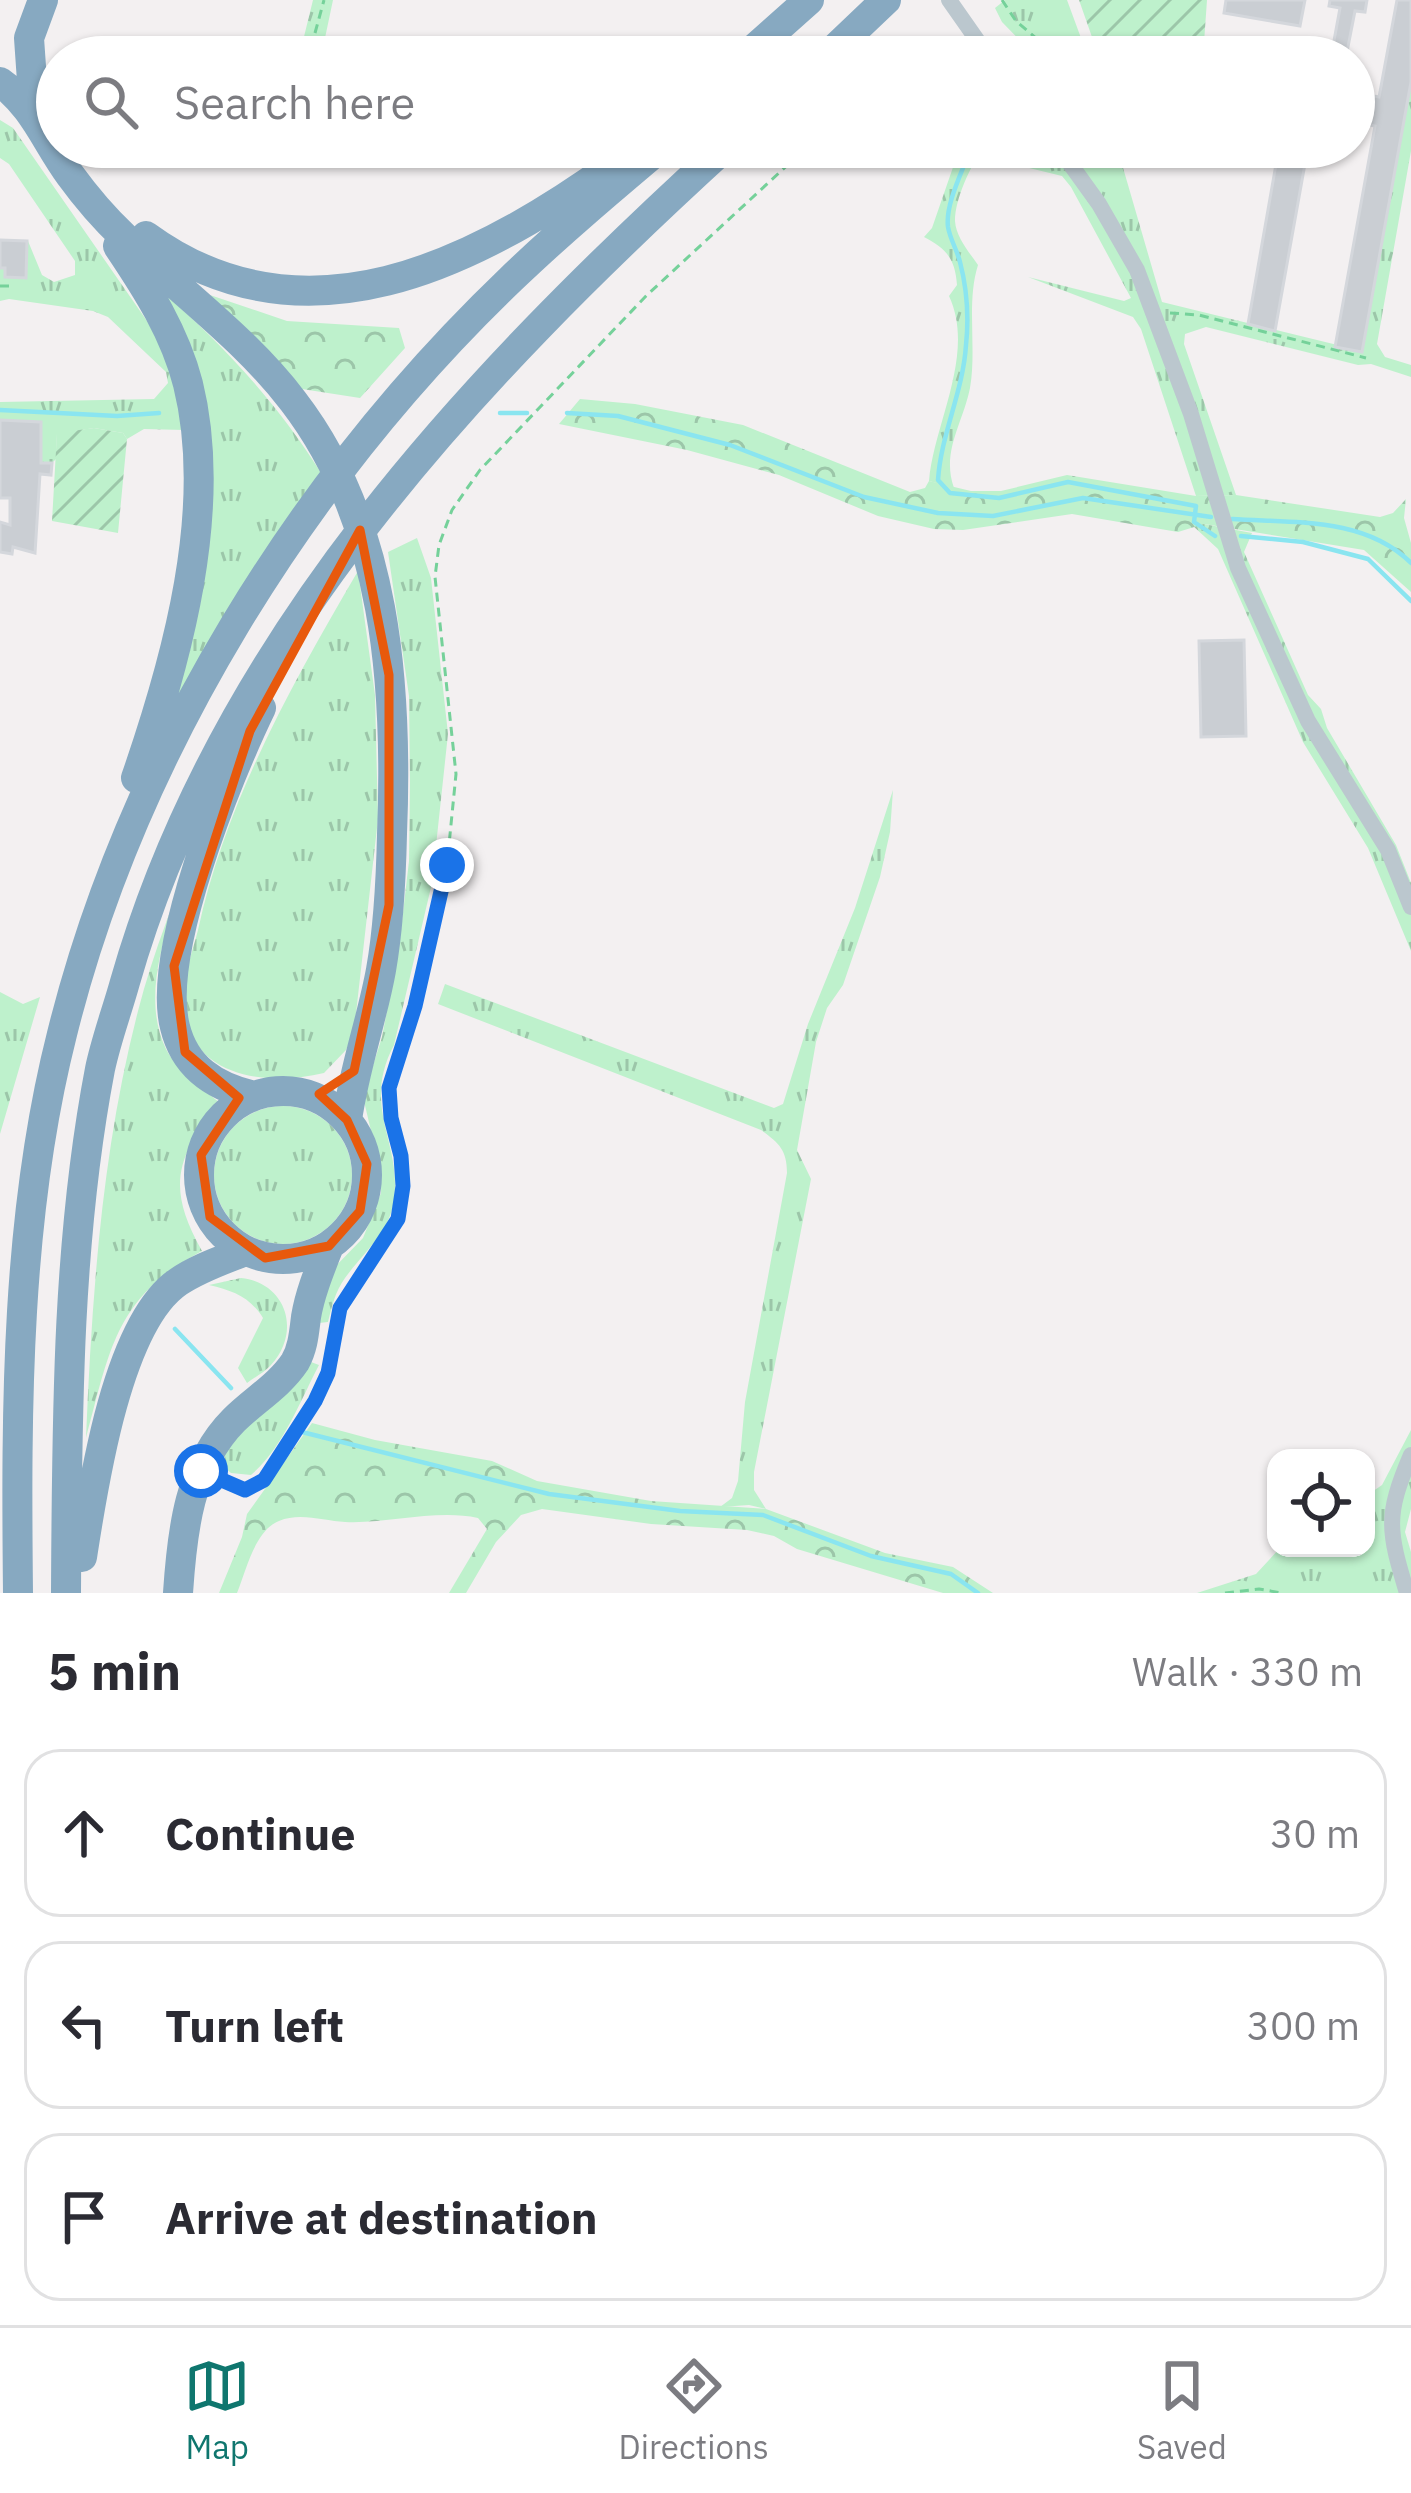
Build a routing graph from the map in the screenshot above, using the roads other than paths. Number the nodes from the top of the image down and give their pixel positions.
1 (43, 0) edge
2 (809, 0) edge
3 (822, 0) edge
4 (886, 0) edge
5 (949, 0) edge
6 (769, 36) edge
7 (785, 36) edge
8 (848, 36) edge
9 (974, 36) edge
10 (29, 38) junction
11 (0, 57) edge
12 (15, 85) edge
13 (36, 114) edge
14 (75, 168) edge
15 (76, 168) edge
16 (77, 168) edge
17 (608, 168) edge
18 (637, 168) edge
19 (702, 168) edge
20 (1072, 168) edge
21 (369, 514) junction
22 (1411, 907) edge
23 (62, 1034) junction
24 (354, 1071) junction
25 (254, 1096) junction
26 (316, 1096) junction
27 (347, 1120) junction
28 (329, 1246) junction
29 (245, 1251) junction
30 (276, 1258) junction
31 (305, 1320) junction
32 (1411, 1454) edge
33 (18, 1593) edge
34 (66, 1593) edge
35 (80, 1593) edge
36 (178, 1593) edge
37 (1407, 1593) edge

1 - 10 highway
2 - 6 highway
3 - 7 highway
4 - 8 highway
5 - 9 street
10 - 11 highway
10 - 12 highway
12 - 13 highway
14 - 23 highway
15 - 24 highway
16 - 17 highway
18 - 23 highway
19 - 21 highway
20 - 22 street
21 - 25 highway
21 - 34 highway
23 - 33 highway
24 - 26 highway
24 - 27 highway
25 - 26 highway
25 - 29 highway
26 - 27 highway
27 - 28 highway
28 - 30 highway
28 - 31 highway
29 - 30 highway
29 - 35 highway
30 - 31 highway
31 - 36 highway
32 - 37 street

